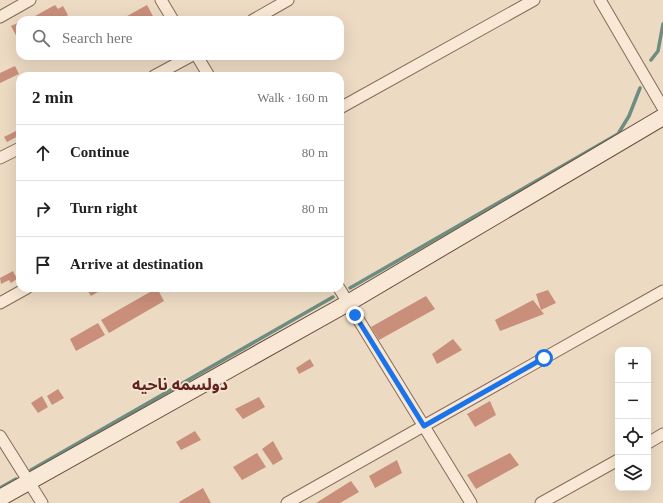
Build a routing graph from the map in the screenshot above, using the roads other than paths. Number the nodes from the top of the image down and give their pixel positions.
1 (30, 0) edge
2 (161, 0) edge
3 (288, 0) edge
4 (534, 0) edge
5 (600, 0) edge
6 (171, 16) edge
7 (260, 16) edge
8 (0, 17) edge
9 (184, 60) edge
10 (199, 60) edge
11 (161, 72) edge
12 (206, 72) edge
13 (344, 106) edge
14 (663, 108) edge
15 (663, 117) edge
16 (16, 150) edge
17 (0, 158) edge
18 (663, 291) edge
19 (20, 292) edge
20 (341, 292) edge
21 (0, 303) edge
22 (348, 303) junction
23 (424, 426) junction
24 (663, 434) edge
25 (0, 436) edge
26 (651, 441) edge
27 (615, 462) edge
28 (29, 482) junction
29 (0, 498) edge
30 (42, 503) edge
31 (287, 503) edge
32 (471, 503) edge
33 (541, 503) edge

1 - 8 street
2 - 6 street
3 - 7 street
4 - 13 street
5 - 14 street
9 - 11 street
10 - 12 street
15 - 22 street
16 - 17 street
18 - 23 street
19 - 21 street
20 - 22 street
22 - 23 street
22 - 28 street
23 - 31 street
23 - 32 street
24 - 26 street
25 - 28 street
27 - 33 street
28 - 29 street
28 - 30 street

